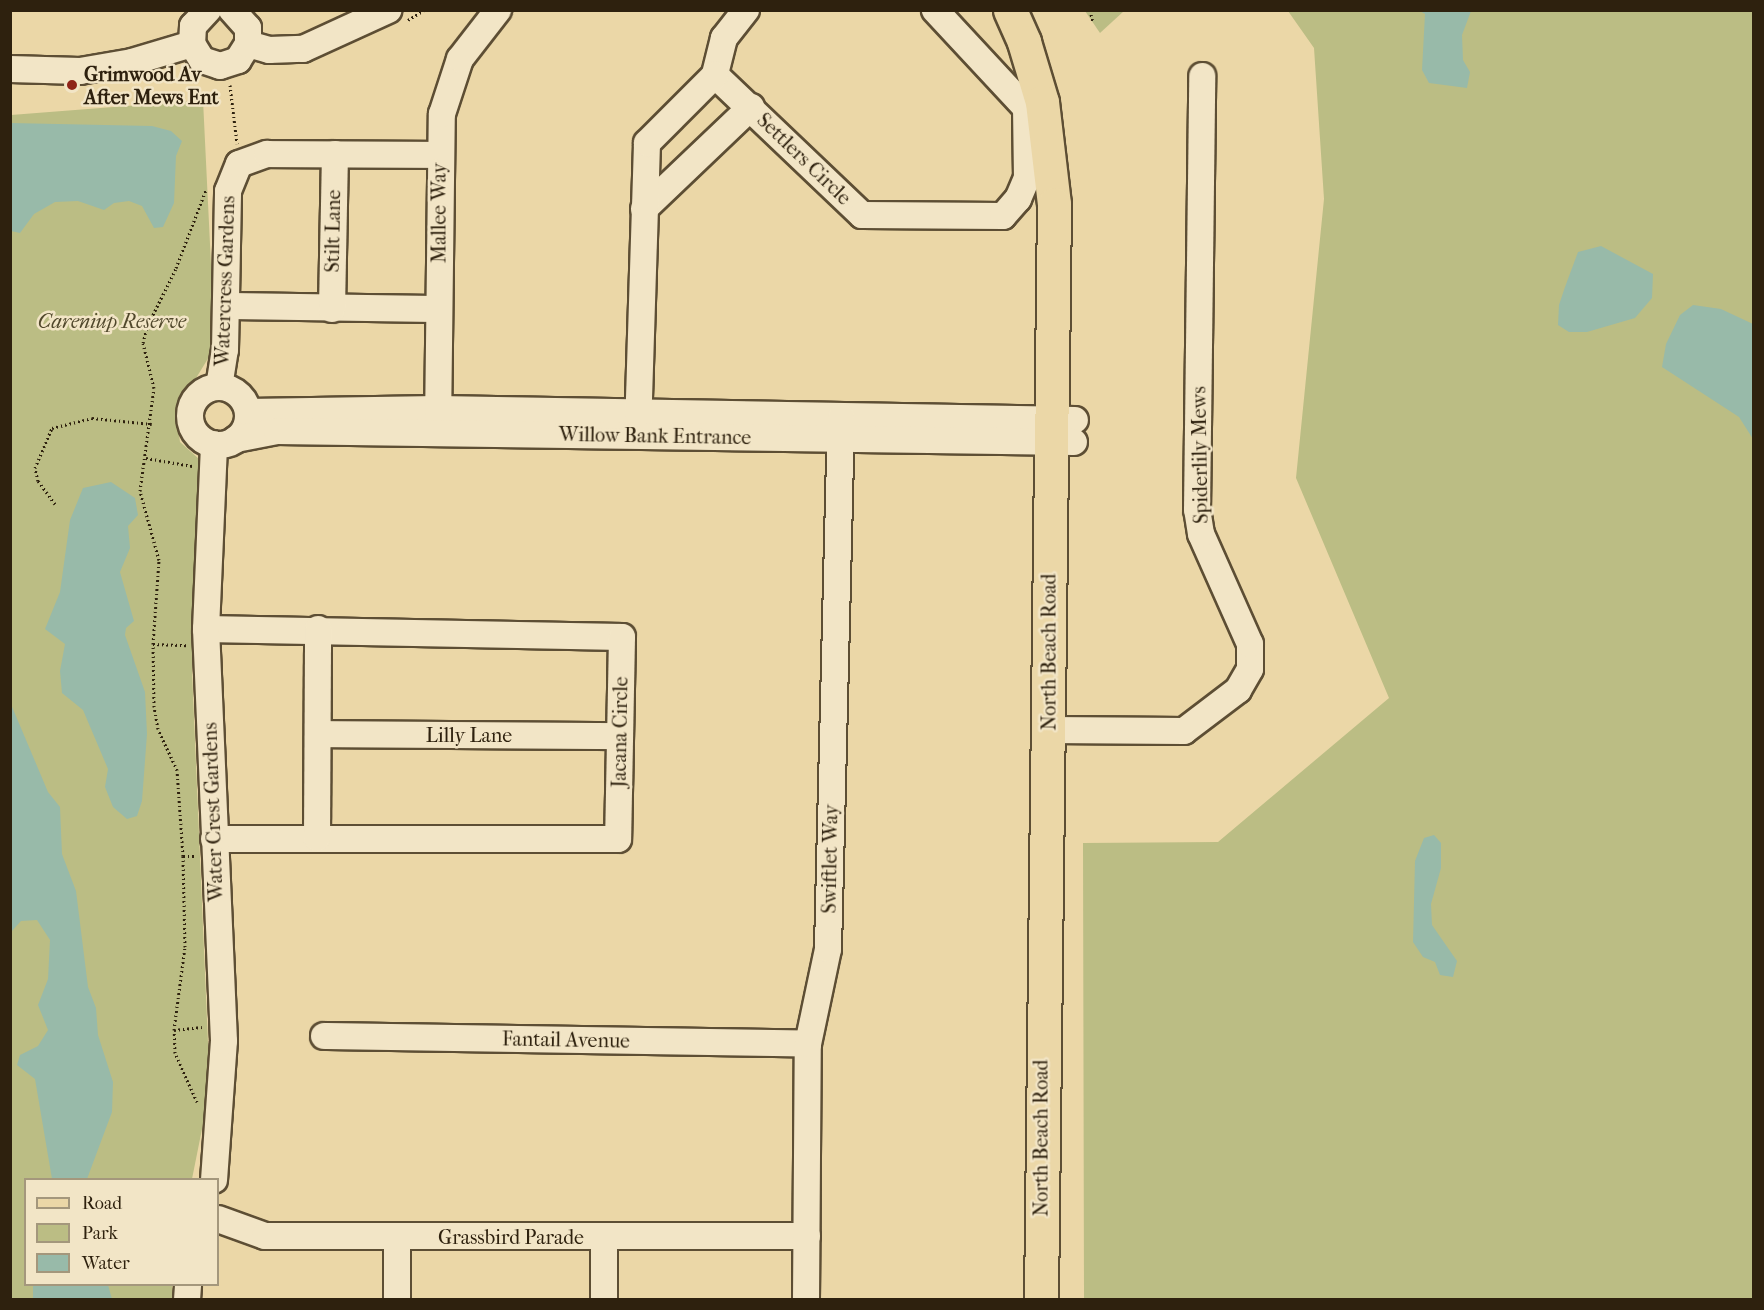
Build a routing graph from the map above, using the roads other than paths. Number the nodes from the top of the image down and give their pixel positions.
1 (232, 10) edge
2 (388, 10) edge
3 (498, 10) edge
4 (746, 10) edge
5 (935, 10) edge
6 (1010, 10) edge
7 (1034, 10) edge
8 (201, 13) edge
9 (192, 44) junction
10 (248, 44) junction
11 (10, 69) edge
12 (715, 75) junction
13 (1202, 76) dead end
14 (751, 107) junction
15 (335, 154) junction
16 (440, 155) junction
17 (644, 209) junction
18 (227, 306) junction
19 (332, 309) junction
20 (439, 309) junction
21 (219, 387) junction
22 (248, 412) junction
23 (438, 421) junction
24 (639, 424) junction
25 (841, 428) junction
26 (1064, 431) junction
27 (225, 441) junction
28 (318, 629) junction
29 (206, 637) junction
30 (1058, 730) junction
31 (318, 734) junction
32 (620, 736) junction
33 (317, 838) junction
34 (214, 839) junction
35 (324, 1036) dead end
36 (808, 1044) junction
37 (214, 1178) edge
38 (219, 1219) edge
39 (807, 1236) junction
40 (397, 1237) junction
41 (604, 1237) junction
42 (397, 1299) edge
43 (603, 1299) edge
44 (806, 1299) edge
45 (1041, 1299) edge
46 (1060, 1299) edge

1 - 10 street
2 - 10 street
3 - 16 street, Mallee Way
4 - 12 street
5 - 14 street, Settlers Circle
6 - 26 main road, North Beach Road
7 - 26 main road, North Beach Road
8 - 9 street
9 - 10 street
9 - 11 street
12 - 14 street, Settlers Circle
12 - 17 street
13 - 30 street, Spiderlily Mews
14 - 17 street, Settlers Circle
15 - 16 street
15 - 18 street, Watercress Gardens
15 - 19 street, Stilt Lane
16 - 20 street, Mallee Way
17 - 24 street
18 - 19 street
18 - 21 street, Watercress Gardens
19 - 20 street
20 - 23 street, Mallee Way
21 - 22 street
21 - 27 street
22 - 23 street, Willow Bank Entrance
22 - 27 street
23 - 24 street, Willow Bank Entrance
23 - 27 street, Willow Bank Entrance
24 - 25 street, Willow Bank Entrance
25 - 26 street, Willow Bank Entrance
25 - 36 street, Swiftlet Way
26 - 30 main road, North Beach Road
27 - 29 street, Water Crest Gardens
28 - 29 street, Jacana Circle
28 - 31 street
28 - 32 street, Jacana Circle
29 - 34 street, Water Crest Gardens
30 - 45 main road, North Beach Road
30 - 46 main road, North Beach Road
31 - 32 street, Lilly Lane
31 - 33 street
32 - 33 street, Jacana Circle
33 - 34 street, Jacana Circle
34 - 37 street, Water Crest Gardens
35 - 36 street, Fantail Avenue
36 - 39 street, Swiftlet Way
38 - 40 street, Grassbird Parade
39 - 41 street, Grassbird Parade
39 - 44 street, Swiftlet Way
40 - 41 street, Grassbird Parade
40 - 42 street
41 - 43 street

